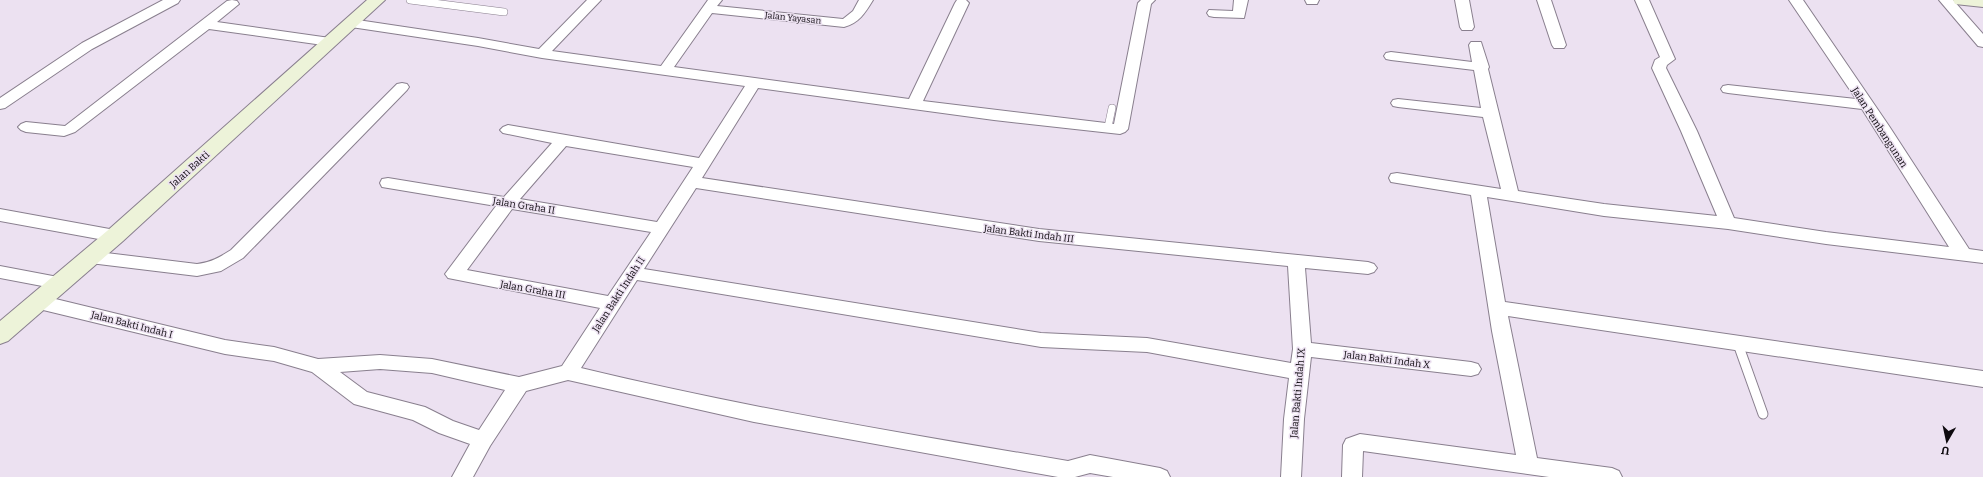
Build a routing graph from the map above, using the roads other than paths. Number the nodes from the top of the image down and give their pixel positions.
1 (173, 0) edge
2 (377, 0) edge
3 (410, 0) edge
4 (594, 0) edge
5 (866, 0) edge
6 (1148, 0) edge
7 (1241, 0) edge
8 (1462, 0) edge
9 (1544, 0) edge
10 (1642, 0) edge
11 (1796, 0) edge
12 (1946, 0) edge
13 (962, 3) dead end
14 (232, 4) dead end
15 (712, 5) edge
16 (504, 12) dead end
17 (1214, 13) dead end
18 (351, 22) junction
19 (206, 25) junction
20 (1467, 27) dead end
21 (330, 42) junction
22 (1983, 42) edge
23 (1476, 45) dead end
24 (1559, 45) dead end
25 (542, 54) junction
26 (1391, 56) dead end
27 (1482, 67) junction
28 (665, 70) junction
29 (754, 83) junction
30 (402, 86) dead end
31 (1728, 89) dead end
32 (915, 103) junction
33 (1398, 103) dead end
34 (0, 105) edge
35 (1867, 105) junction
36 (1112, 108) dead end
37 (1490, 113) junction
38 (26, 127) dead end
39 (1108, 127) junction
40 (508, 130) dead end
41 (562, 141) junction
42 (703, 164) junction
43 (1397, 178) dead end
44 (692, 182) junction
45 (388, 183) dead end
46 (1478, 190) junction
47 (1511, 195) junction
48 (508, 202) junction
49 (0, 216) edge
50 (1728, 223) junction
51 (661, 228) junction
52 (115, 236) junction
53 (1963, 254) junction
54 (90, 257) junction
55 (1983, 257) edge
56 (1296, 260) junction
57 (1368, 268) dead end
58 (0, 272) edge
59 (632, 273) junction
60 (58, 283) junction
61 (39, 302) junction
62 (612, 303) junction
63 (1499, 308) junction
64 (0, 335) edge
65 (1738, 344) junction
66 (1302, 349) junction
67 (318, 366) junction
68 (1471, 370) dead end
69 (568, 372) junction
70 (1299, 372) junction
71 (1983, 379) edge
72 (519, 385) junction
73 (1763, 414) dead end
74 (483, 440) junction
75 (1528, 466) junction
76 (1068, 474) edge
77 (462, 477) edge
78 (1160, 477) edge
79 (1291, 477) edge
80 (1352, 477) edge
81 (1612, 477) edge

1 - 34 street
2 - 18 street, Jalan Bakti
3 - 16 lane
4 - 25 street
5 - 15 street, Jalan Yayasan
6 - 39 street
7 - 17 street
8 - 20 street
9 - 24 street
10 - 50 street
11 - 35 street, Jalan Pembangunan
12 - 22 street
13 - 32 street
14 - 19 street
15 - 28 street, Jalan Yayasan
18 - 21 street, Jalan Bakti
18 - 25 street
19 - 21 street
19 - 38 street
21 - 52 street, Jalan Bakti
23 - 27 street
25 - 28 street
26 - 27 street
27 - 37 street
28 - 29 street
29 - 32 street
29 - 42 street, Jalan Bakti Indah II
30 - 54 street
31 - 35 street
32 - 39 street
33 - 37 street
35 - 53 street, Jalan Pembangunan
36 - 39 lane
37 - 47 street
40 - 41 street
41 - 42 street
41 - 48 street
42 - 44 street, Jalan Bakti Indah II
43 - 46 street
44 - 51 street, Jalan Bakti Indah II
44 - 56 street, Jalan Bakti Indah III
45 - 48 street, Jalan Graha II
46 - 47 street
46 - 63 street
47 - 50 street
48 - 51 street, Jalan Graha II
48 - 62 street, Jalan Graha III
49 - 52 street
50 - 53 street
51 - 59 street, Jalan Bakti Indah II
52 - 54 street, Jalan Bakti
53 - 55 street
54 - 60 street, Jalan Bakti
56 - 57 street, Jalan Bakti Indah III
56 - 66 street, Jalan Bakti Indah IX
58 - 60 street
59 - 62 street, Jalan Bakti Indah II
59 - 70 street
60 - 61 street, Jalan Bakti
61 - 64 street, Jalan Bakti
61 - 67 street, Jalan Bakti Indah I
62 - 69 street, Jalan Bakti Indah II
63 - 65 street
63 - 75 street
65 - 71 street
65 - 73 lane
66 - 68 street, Jalan Bakti Indah X
66 - 70 street, Jalan Bakti Indah IX
67 - 72 street
67 - 74 street
69 - 72 street
69 - 76 street
70 - 79 street, Jalan Bakti Indah IX
72 - 74 street
74 - 77 street
75 - 80 street
75 - 81 street
76 - 78 street

